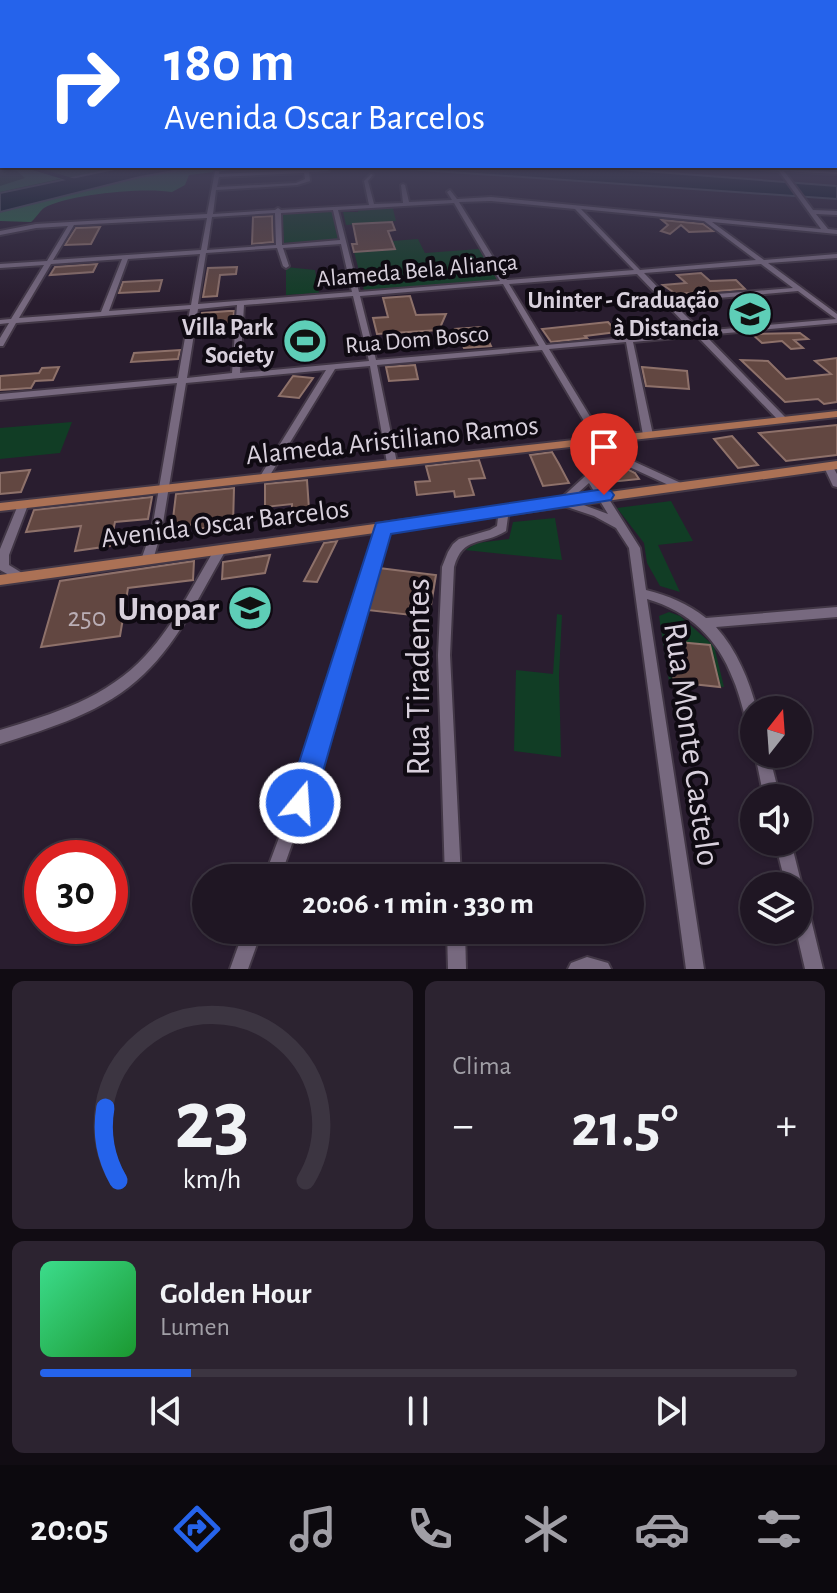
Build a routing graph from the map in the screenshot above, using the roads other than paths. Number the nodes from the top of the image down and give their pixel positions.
1 (211, 213) edge
2 (247, 213) edge
3 (278, 213) edge
4 (337, 213) edge
5 (463, 213) edge
6 (582, 213) edge
7 (638, 213) edge
8 (812, 213) edge
9 (210, 217) junction
10 (705, 220) junction
11 (72, 224) junction
12 (0, 225) edge
13 (36, 226) junction
14 (826, 231) junction
15 (837, 232) edge
16 (0, 233) edge
17 (344, 242) junction
18 (281, 247) junction
19 (203, 252) junction
20 (837, 256) edge
21 (126, 257) junction
22 (764, 262) junction
23 (48, 263) junction
24 (0, 266) edge
25 (286, 266) dead end
26 (639, 272) junction
27 (505, 283) junction
28 (800, 289) junction
29 (357, 295) junction
30 (668, 300) junction
31 (241, 305) junction
32 (194, 308) junction
33 (104, 314) junction
34 (837, 319) edge
35 (14, 321) junction
36 (0, 322) edge
37 (700, 333) junction
38 (629, 340) junction
39 (0, 344) edge
40 (544, 348) junction
41 (373, 363) junction
42 (332, 367) junction
43 (236, 376) junction
44 (181, 381) junction
45 (0, 397) edge
46 (837, 414) edge
47 (783, 420) junction
48 (648, 435) junction
49 (601, 440) junction
50 (608, 453) junction
51 (392, 463) junction
52 (833, 466) edge
53 (590, 476) junction
54 (264, 478) junction
55 (837, 484) edge
56 (679, 486) junction
57 (162, 489) junction
58 (604, 495) junction
59 (563, 501) junction
60 (23, 505) junction
61 (0, 507) edge
62 (504, 509) junction
63 (383, 528) junction
64 (624, 529) junction
65 (220, 550) junction
66 (2, 555) edge
67 (147, 560) junction
68 (18, 576) junction
69 (0, 580) edge
70 (641, 593) junction
71 (837, 612) edge
72 (703, 623) junction
73 (746, 696) edge
74 (0, 737) edge
75 (277, 864) edge
76 (452, 864) edge
77 (248, 944) edge
78 (456, 944) edge
79 (808, 944) edge
80 (239, 969) edge
81 (457, 969) edge
82 (577, 969) edge
83 (602, 969) edge
84 (695, 969) edge
85 (814, 969) edge

1 - 9 street
2 - 9 street
3 - 18 street
4 - 17 street
5 - 27 street
6 - 26 street
7 - 10 street
8 - 14 street
9 - 11 street
9 - 19 street
10 - 14 street
10 - 22 street
11 - 13 street
11 - 23 street
12 - 13 street
13 - 16 street
14 - 15 street
17 - 18 street
17 - 29 street
18 - 19 street
18 - 25 street
19 - 21 street
19 - 32 street
20 - 22 street, Alameda Bela Aliança
21 - 23 street
21 - 33 street
22 - 26 street, Alameda Bela Aliança
22 - 28 street
23 - 24 street
23 - 35 street
26 - 27 street, Alameda Bela Aliança
26 - 30 street
27 - 29 street, Alameda Bela Aliança
27 - 40 street
28 - 30 street
28 - 34 street
29 - 31 street, Alameda Bela Aliança
29 - 41 street
30 - 37 street
31 - 32 street, Alameda Bela Aliança
31 - 43 street
32 - 33 street, Alameda Bela Aliança
32 - 44 street
33 - 35 street, Alameda Bela Aliança
34 - 37 street, Rua Dom Bosco
35 - 36 street, Alameda Bela Aliança
35 - 39 street
37 - 38 street, Rua Dom Bosco
37 - 47 street
38 - 40 street, Rua Dom Bosco
38 - 48 street
40 - 41 street, Rua Dom Bosco
40 - 49 street
41 - 42 street, Rua Dom Bosco
41 - 51 street
42 - 43 street, Rua Dom Bosco
42 - 54 street
43 - 44 street, Rua Dom Bosco
44 - 45 street, Rua Dom Bosco
44 - 57 street
46 - 47 main road, Alameda Aristiliano Ramos
47 - 48 main road, Alameda Aristiliano Ramos
48 - 49 main road, Alameda Aristiliano Ramos
49 - 50 street
49 - 51 main road, Alameda Aristiliano Ramos
50 - 53 street
50 - 56 street
51 - 54 main road, Alameda Aristiliano Ramos
52 - 55 street
52 - 56 main road, Avenida Oscar Barcelos
53 - 58 street, Rua Monte Castelo
53 - 59 street
54 - 57 main road, Alameda Aristiliano Ramos
56 - 58 main road, Avenida Oscar Barcelos
57 - 60 main road, Alameda Aristiliano Ramos
57 - 67 street
58 - 59 main road, Avenida Oscar Barcelos
58 - 64 street, Rua Monte Castelo
59 - 62 main road, Avenida Oscar Barcelos
59 - 64 street
60 - 61 main road, Alameda Aristiliano Ramos
60 - 66 street
62 - 63 main road, Avenida Oscar Barcelos
62 - 76 street, Rua Tiradentes
63 - 65 main road, Avenida Oscar Barcelos
63 - 75 street
64 - 70 street, Rua Monte Castelo
65 - 67 main road, Avenida Oscar Barcelos
65 - 74 street
66 - 68 street
67 - 68 main road, Avenida Oscar Barcelos
68 - 69 main road, Avenida Oscar Barcelos
70 - 72 street
70 - 84 street, Rua Monte Castelo
71 - 72 street
72 - 73 street
77 - 80 street
78 - 81 street
79 - 85 street
82 - 83 street

